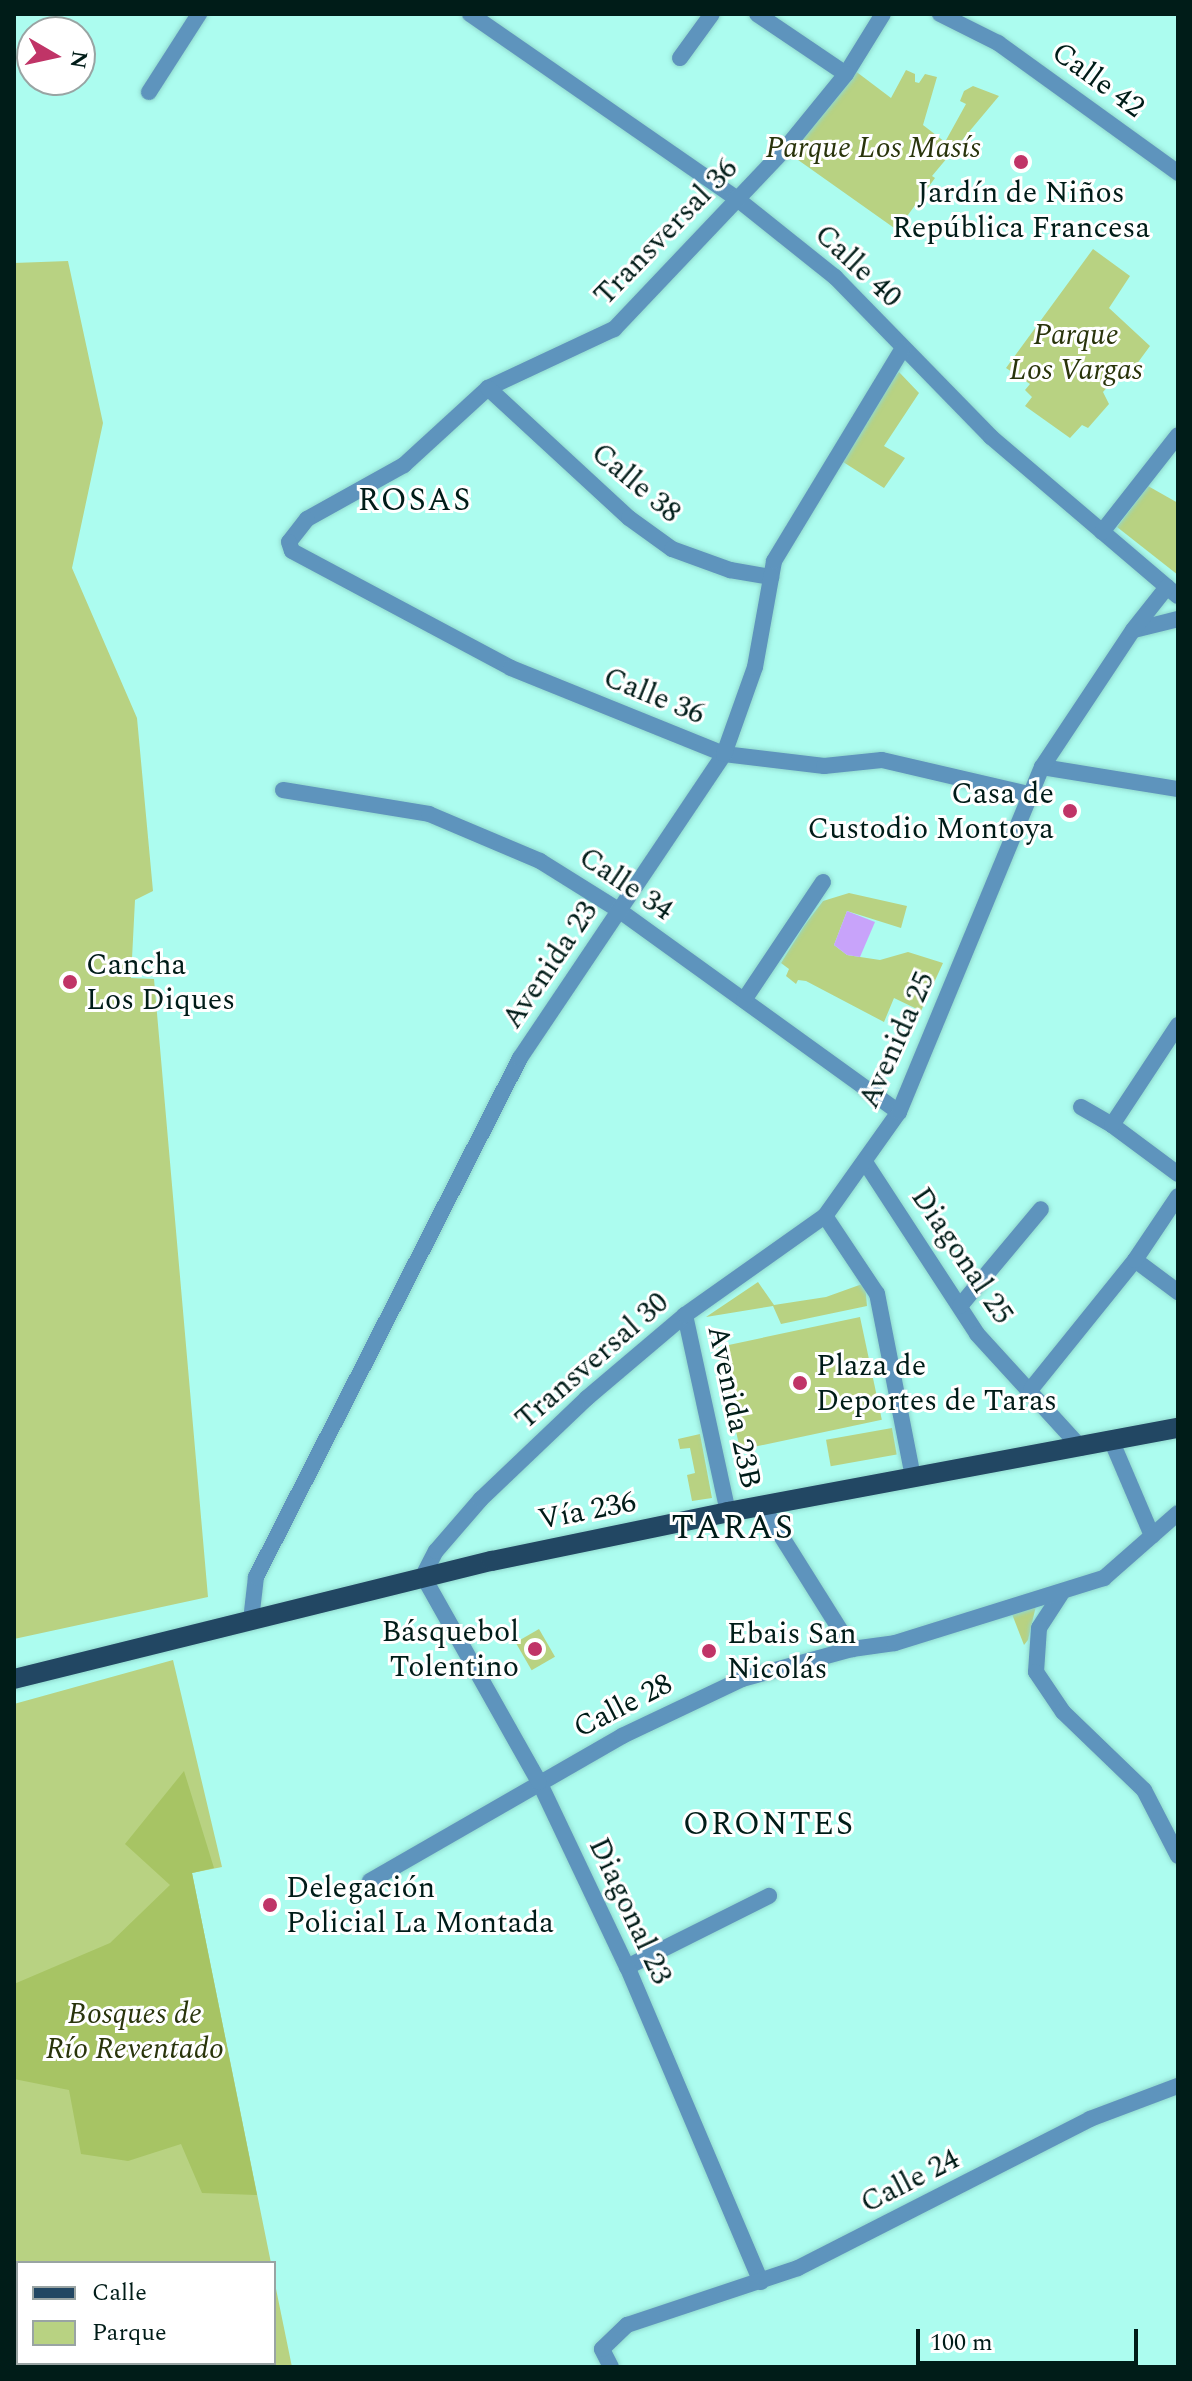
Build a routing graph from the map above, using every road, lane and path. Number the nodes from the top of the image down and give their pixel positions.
1 (199, 14) edge
2 (470, 14) edge
3 (505, 14) edge
4 (712, 14) edge
5 (757, 14) edge
6 (883, 14) edge
7 (940, 14) edge
8 (494, 30) junction
9 (680, 58) dead end
10 (846, 74) junction
11 (149, 92) dead end
12 (1178, 173) edge
13 (736, 198) junction
14 (902, 350) junction
15 (488, 388) junction
16 (1178, 435) edge
17 (1102, 532) junction
18 (289, 542) joint
19 (771, 577) junction
20 (1173, 591) edge
21 (1178, 619) edge
22 (1133, 630) junction
23 (724, 754) junction
24 (1042, 767) junction
25 (1178, 789) edge
26 (283, 790) dead end
27 (1033, 795) junction
28 (823, 882) dead end
29 (620, 911) junction
30 (744, 1000) junction
31 (1178, 1025) edge
32 (1081, 1107) dead end
33 (899, 1112) junction
34 (1112, 1125) junction
35 (865, 1162) junction
36 (1178, 1174) edge
37 (1178, 1196) edge
38 (1041, 1209) dead end
39 (825, 1216) junction
40 (1135, 1260) junction
41 (1178, 1292) edge
42 (960, 1306) junction
43 (685, 1315) junction
44 (1031, 1389) junction
45 (1178, 1428) edge
46 (1112, 1442) junction
47 (1081, 1448) junction
48 (913, 1477) junction
49 (763, 1507) junction
50 (728, 1512) junction
51 (1178, 1513) edge
52 (1152, 1536) junction
53 (423, 1576) junction
54 (1063, 1591) junction
55 (251, 1620) junction
56 (852, 1649) junction
57 (14, 1679) edge
58 (539, 1782) junction
59 (1178, 1856) edge
60 (370, 1881) dead end
61 (769, 1896) dead end
62 (627, 1967) junction
63 (1178, 2086) edge
64 (761, 2282) junction
65 (611, 2367) edge

1 - 11 street
2 - 8 street, Calle 40
3 - 8 street
4 - 9 street
5 - 10 street
6 - 10 street, Transversal 36
7 - 12 street, Calle 42
8 - 13 street, Calle 40
10 - 13 street, Transversal 36
13 - 14 street, Calle 40
13 - 15 street, Transversal 36
14 - 17 street, Calle 40
14 - 19 street, Avenida 23
15 - 18 street, Transversal 36
15 - 19 street, Calle 38
16 - 17 street
17 - 20 street, Calle 40
18 - 23 street, Calle 36
19 - 23 street, Avenida 23
20 - 22 street, Avenida 25
21 - 22 street
22 - 24 street, Avenida 25
23 - 27 street, Calle 36
23 - 29 street, Avenida 23
24 - 25 street
24 - 27 street, Avenida 25
26 - 29 street, Calle 34
27 - 33 street, Avenida 25
28 - 30 street
29 - 30 street, Calle 34
29 - 55 street, Avenida 23
30 - 33 street, Calle 34
31 - 34 street
32 - 34 street
33 - 35 street, Avenida 25
34 - 36 street
35 - 39 street, Avenida 25
35 - 42 street, Diagonal 25
37 - 40 street
38 - 42 street
39 - 43 street, Transversal 30
39 - 48 street
40 - 41 street
40 - 44 street
42 - 44 street, Diagonal 25
43 - 50 street, Avenida 23B
43 - 53 street, Transversal 30
44 - 47 street, Diagonal 25
45 - 46 main road, Vía 236
46 - 47 main road, Vía 236
46 - 52 street
47 - 48 main road, Vía 236
48 - 49 main road, Vía 236
49 - 50 main road, Vía 236
49 - 56 street, Avenida 23B
50 - 53 main road, Vía 236
51 - 52 street, Calle 28
52 - 54 street, Calle 28
53 - 55 main road, Vía 236
53 - 58 street, Diagonal 23
54 - 56 street, Calle 28
54 - 59 street
55 - 57 main road, Vía 236
56 - 58 street, Calle 28
58 - 60 street, Calle 28
58 - 62 street, Diagonal 23
61 - 62 street
62 - 64 street, Diagonal 23
63 - 64 street, Calle 24
64 - 65 street, Calle 24

